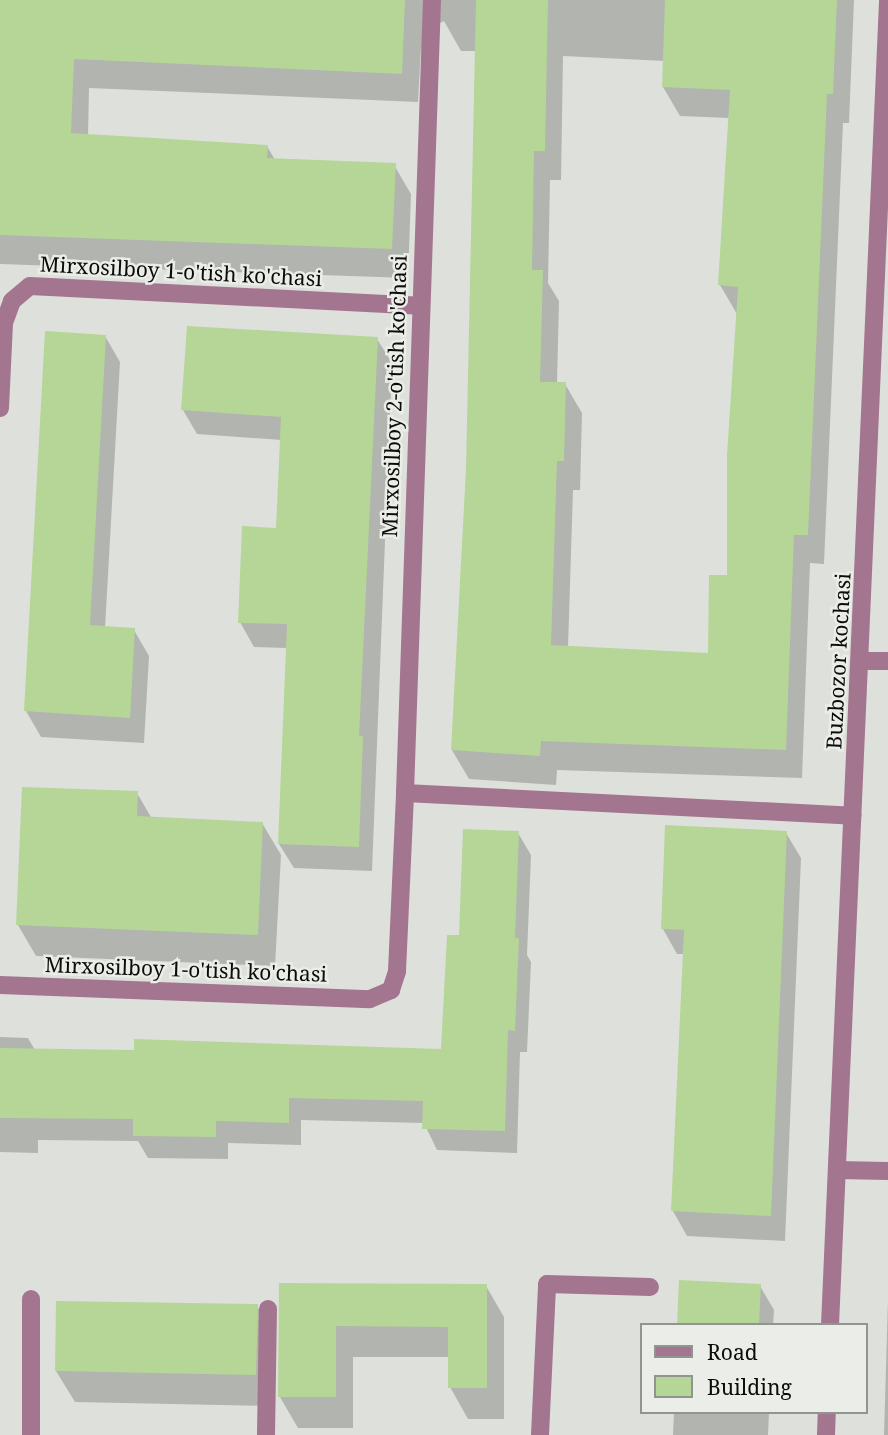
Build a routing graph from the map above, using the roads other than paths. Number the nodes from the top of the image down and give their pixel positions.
1 (432, 0) edge
2 (888, 0) edge
3 (419, 306) junction
4 (0, 408) edge
5 (861, 661) junction
6 (888, 661) edge
7 (405, 793) junction
8 (852, 816) junction
9 (0, 985) edge
10 (370, 999) joint
11 (837, 1170) junction
12 (888, 1171) edge
13 (650, 1287) dead end
14 (31, 1299) dead end
15 (268, 1309) dead end
16 (830, 1323) edge
17 (827, 1414) edge
18 (31, 1435) edge
19 (266, 1435) edge
20 (540, 1435) edge
21 (825, 1435) edge

1 - 3 street, Mirxosilboy 2-o'tish ko'chasi
2 - 5 street, Buzbozor kochasi
3 - 4 street, Mirxosilboy 1-o'tish ko'chasi
3 - 7 street, Mirxosilboy 2-o'tish ko'chasi
5 - 6 street
5 - 8 street, Buzbozor kochasi
7 - 8 street
7 - 10 street, Mirxosilboy 2-o'tish ko'chasi
8 - 11 street, Buzbozor kochasi
9 - 10 street, Mirxosilboy 1-o'tish ko'chasi
11 - 12 street
11 - 16 street, Buzbozor kochasi
13 - 20 street
14 - 18 street
15 - 19 street
17 - 21 street

